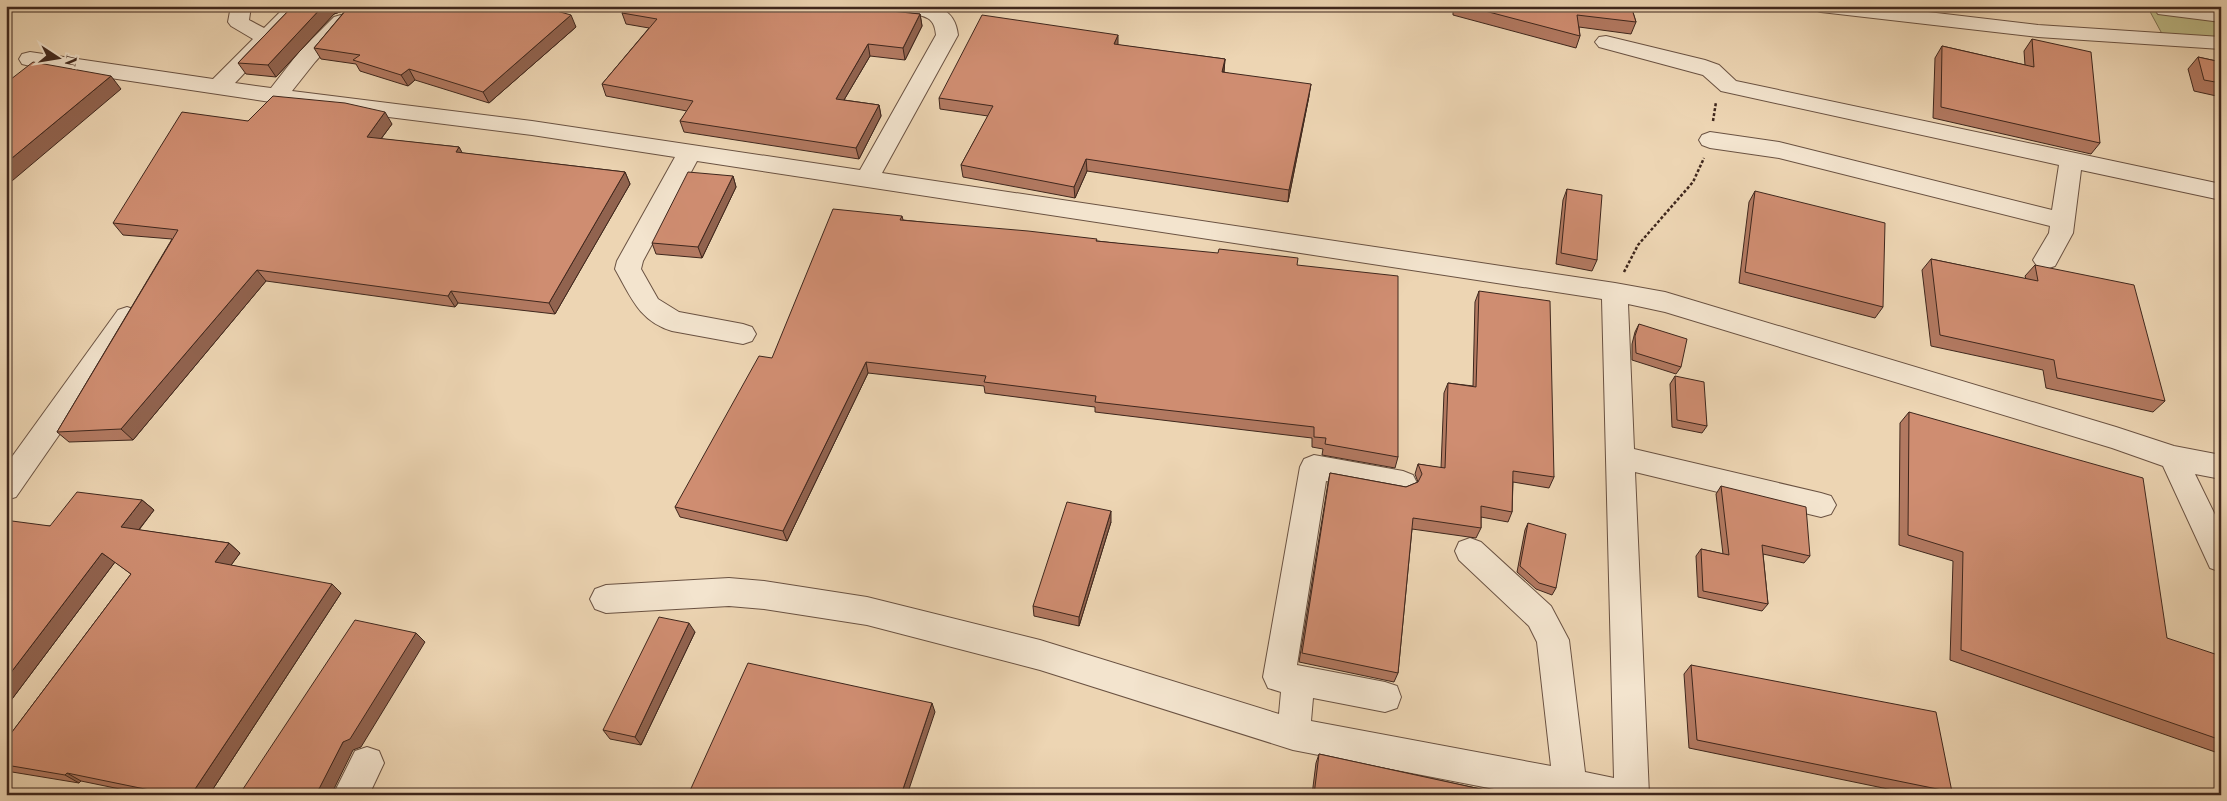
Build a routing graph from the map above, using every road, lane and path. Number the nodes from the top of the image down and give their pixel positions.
1 (241, 6) edge
2 (298, 6) edge
3 (913, 6) edge
4 (1821, 6) edge
5 (2165, 10) dead end
6 (2198, 10) edge
7 (2221, 16) edge
8 (342, 19) edge
9 (266, 38) junction
10 (1606, 42) dead end
11 (2221, 43) edge
12 (30, 59) dead end
13 (1729, 86) junction
14 (218, 88) junction
15 (276, 96) junction
16 (1710, 140) junction
17 (690, 152) junction
18 (2071, 159) junction
19 (867, 178) junction
20 (2221, 192) edge
21 (2064, 220) junction
22 (2046, 260) dead end
23 (1614, 292) junction
24 (127, 316) edge
25 (743, 334) dead end
26 (1620, 457) junction
27 (2173, 458) junction
28 (2221, 467) edge
29 (1403, 483) dead end
30 (6, 488) edge
31 (1821, 505) dead end
32 (1470, 551) dead end
33 (2221, 559) edge
34 (606, 599) dead end
35 (1299, 680) junction
36 (1385, 698) dead end
37 (1293, 734) junction
38 (368, 763) dead end
39 (1570, 787) junction
40 (350, 795) edge
41 (1615, 795) edge
42 (1632, 795) edge

1 - 9 street
2 - 9 street
3 - 19 street
4 - 11 street
5 - 6 street
6 - 7 street
8 - 15 street
9 - 14 street
10 - 13 street
12 - 14 street
13 - 16 path
13 - 18 street
14 - 15 street
15 - 17 street
16 - 21 street
16 - 23 path
17 - 19 street
17 - 25 street
18 - 20 street
18 - 21 street
19 - 23 street
21 - 22 street
23 - 26 street
23 - 27 street
24 - 30 street
26 - 31 street
26 - 42 street
27 - 28 street
27 - 33 street
29 - 35 street
32 - 39 street
34 - 37 street
35 - 36 street
35 - 37 street
37 - 39 street
38 - 40 street
39 - 41 street

